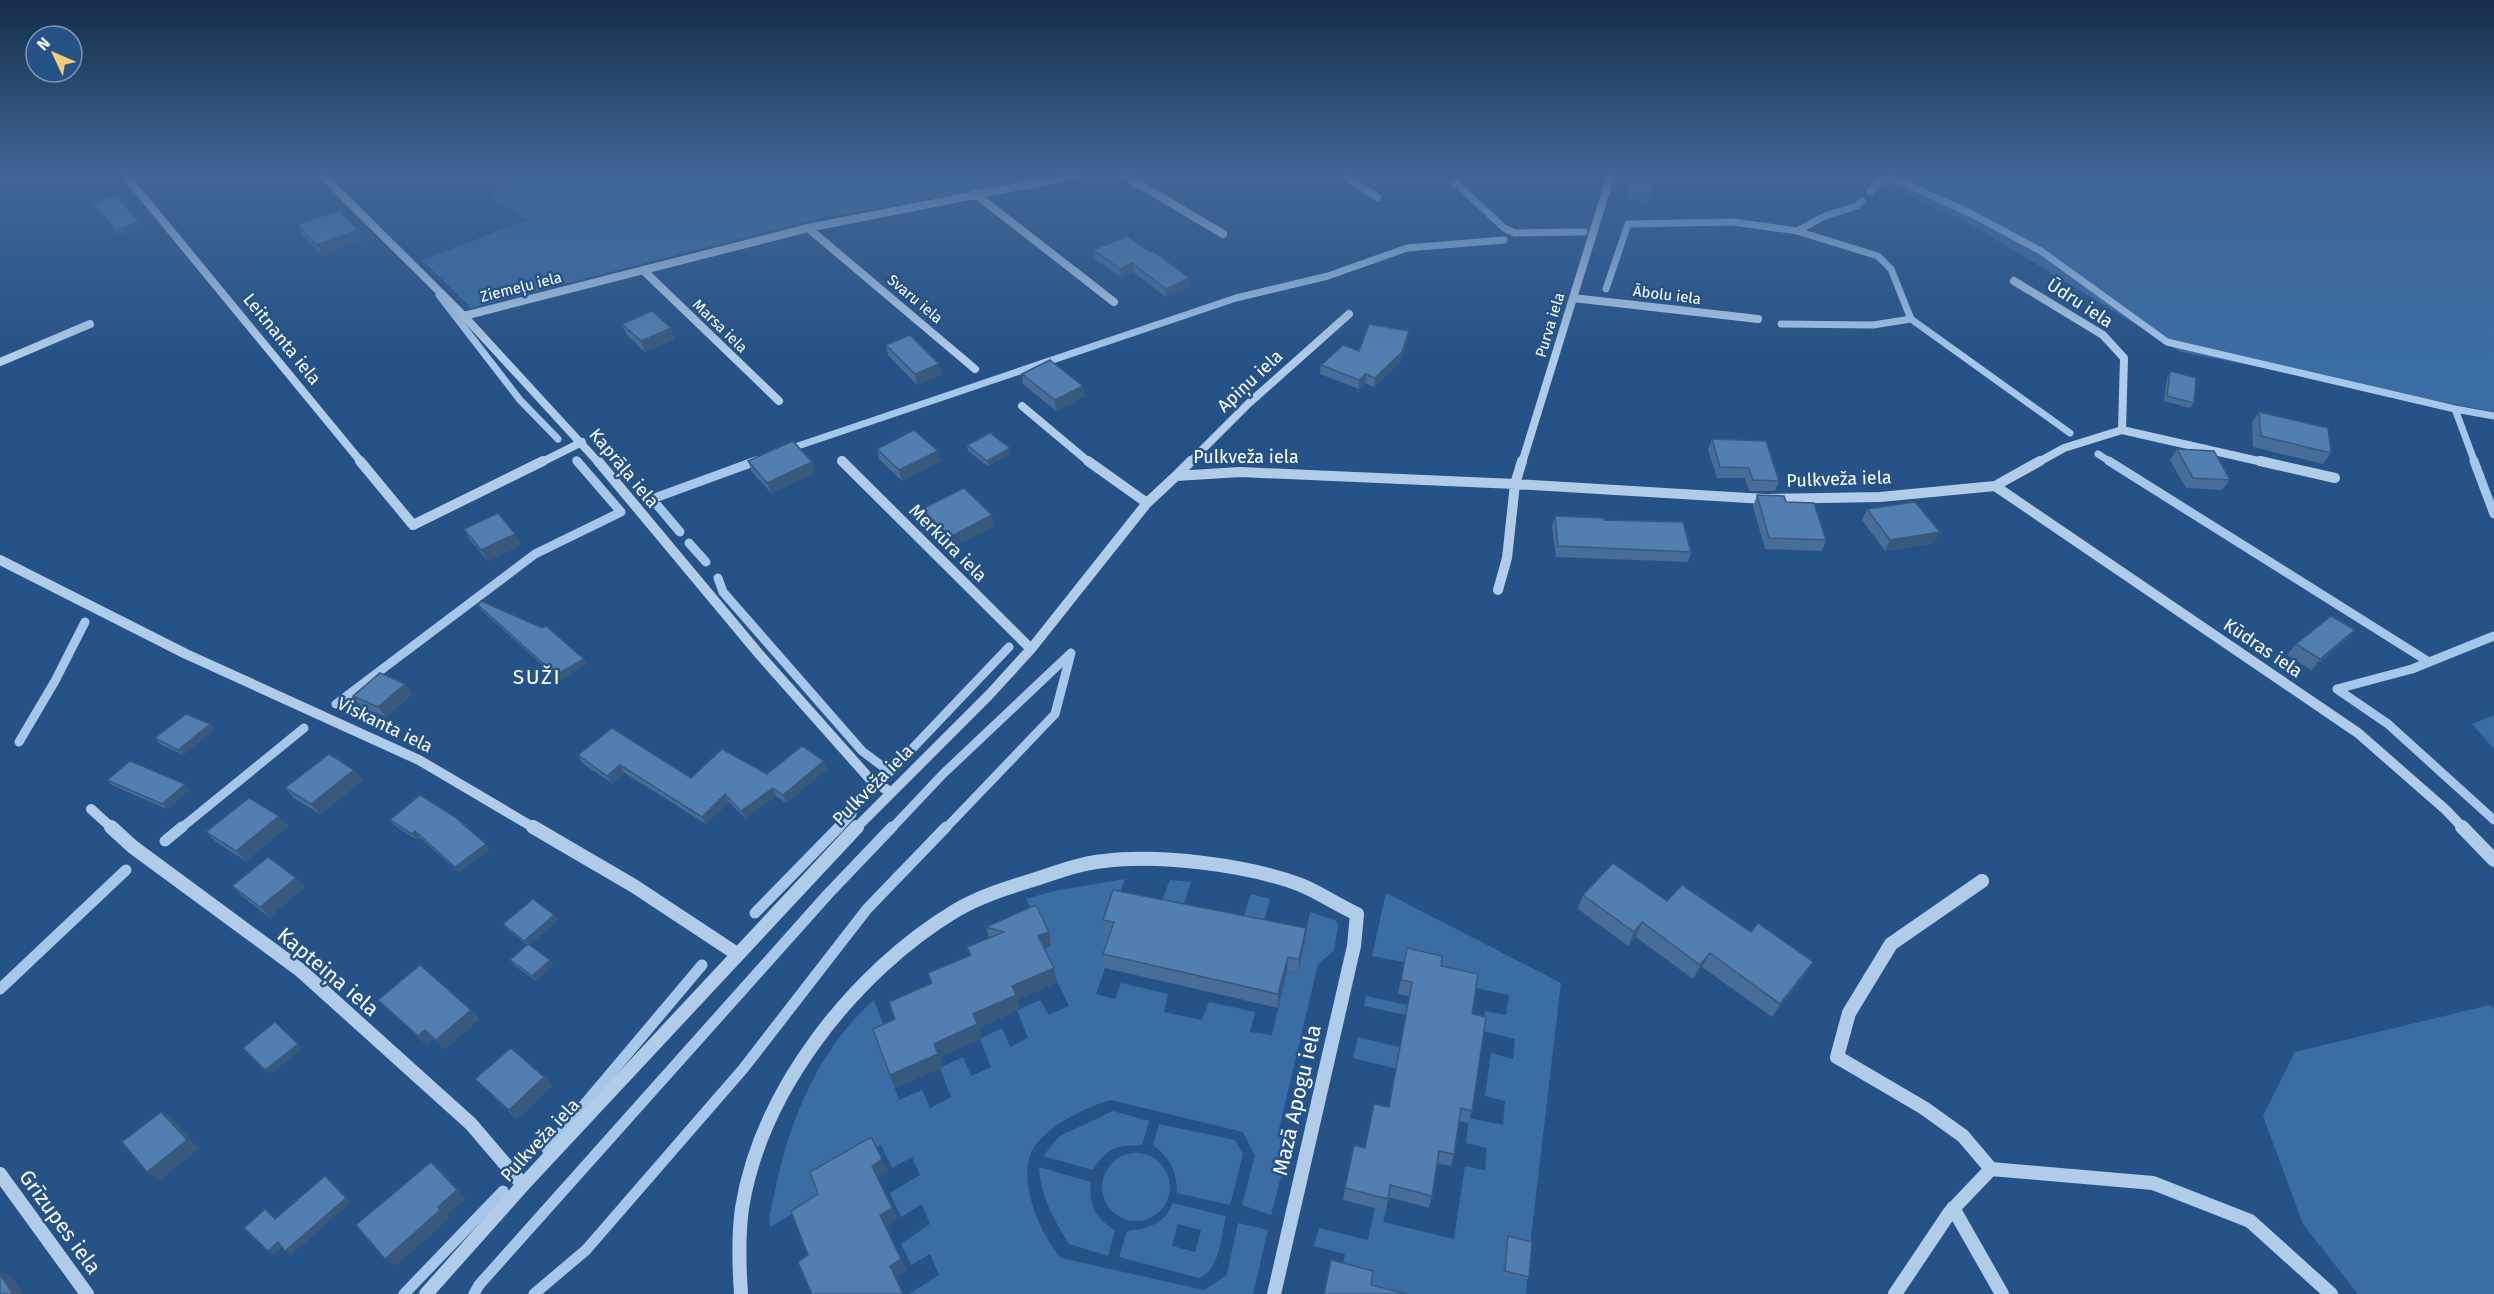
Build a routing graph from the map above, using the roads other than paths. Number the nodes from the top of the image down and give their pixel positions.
1 (175, 235) edge
2 (383, 235) edge
3 (779, 235) edge
4 (817, 235) edge
5 (1028, 235) edge
6 (1592, 235) edge
7 (643, 270) junction
8 (2014, 281) dead end
9 (1573, 298) junction
10 (1114, 302) dead end
11 (1349, 314) dead end
12 (464, 316) junction
13 (1758, 319) dead end
14 (90, 324) dead end
15 (0, 362) edge
16 (975, 369) dead end
17 (779, 401) dead end
18 (1022, 406) dead end
19 (2122, 430) junction
20 (582, 442) junction
21 (842, 461) dead end
22 (1176, 476) junction
23 (2335, 478) dead end
24 (1515, 484) junction
25 (1995, 486) junction
26 (1147, 503) junction
27 (0, 560) edge
28 (1498, 590) dead end
29 (1031, 649) junction
30 (890, 792) junction
31 (90, 809) dead end
32 (2494, 860) edge
33 (1982, 881) dead end
34 (736, 954) junction
35 (1991, 1169) junction
36 (0, 1174) edge
37 (523, 1185) junction
38 (1953, 1208) junction
39 (87, 1294) edge
40 (426, 1294) edge
41 (741, 1294) edge
42 (1274, 1294) edge
43 (1895, 1294) edge
44 (2002, 1294) edge
45 (2331, 1294) edge

1 - 20 street, Leitnanta iela
2 - 12 street, Kaprāļa iela
3 - 7 street, Ziemeļu iela
4 - 16 street, Svaru iela
5 - 10 street
6 - 9 street, Purva iela
7 - 12 street, Ziemeļu iela
7 - 17 street, Marsa iela
8 - 19 street, Ūdru iela
9 - 13 street, Ābolu iela
9 - 24 street, Purva iela
11 - 22 street, Apiņu iela
12 - 20 street, Kaprāļa iela
14 - 15 street
18 - 26 street
19 - 23 street, Pulkveža iela
19 - 25 street, Pulkveža iela
20 - 30 street, Kaprāļa iela
21 - 29 street, Merkūra iela
22 - 24 street, Pulkveža iela
22 - 26 street, Pulkveža iela
24 - 25 street, Pulkveža iela
24 - 28 street
25 - 32 street, Kūdras iela
26 - 29 street, Pulkveža iela
27 - 34 street, Viskanta iela
29 - 30 street, Pulkveža iela
30 - 34 street, Pulkveža iela
31 - 37 street, Kapteiņa iela
33 - 35 street
34 - 37 street, Pulkveža iela
35 - 38 street
35 - 45 street
36 - 39 street, Grīzupes iela
37 - 40 street, Pulkveža iela
38 - 43 street
38 - 44 street
41 - 42 street, Mazā Apogu iela

